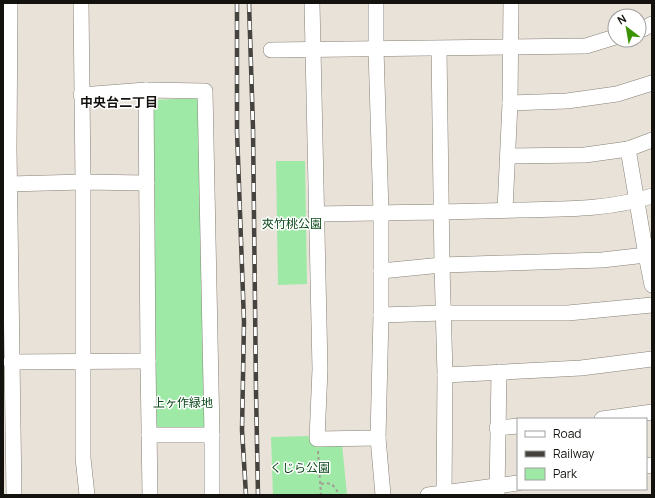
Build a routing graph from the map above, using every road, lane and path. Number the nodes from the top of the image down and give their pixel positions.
1 (10, 3) edge
2 (81, 3) edge
3 (312, 3) edge
4 (376, 3) edge
5 (511, 3) edge
6 (607, 39) edge
7 (439, 48) junction
8 (510, 48) junction
9 (313, 49) junction
10 (376, 49) junction
11 (271, 50) dead end
12 (652, 83) edge
13 (146, 90) junction
14 (82, 95) junction
15 (510, 103) junction
16 (652, 140) edge
17 (628, 149) junction
18 (508, 156) junction
19 (83, 182) junction
20 (147, 183) junction
21 (9, 184) junction
22 (652, 196) edge
23 (637, 201) junction
24 (505, 210) junction
25 (441, 212) junction
26 (381, 213) junction
27 (316, 214) junction
28 (649, 254) edge
29 (7, 262) edge
30 (442, 265) junction
31 (381, 271) junction
32 (652, 285) edge
33 (652, 305) edge
34 (443, 314) junction
35 (381, 315) junction
36 (652, 359) edge
37 (148, 361) junction
38 (12, 362) junction
39 (83, 362) junction
40 (499, 372) junction
41 (445, 375) junction
42 (652, 412) edge
43 (609, 418) edge
44 (517, 426) edge
45 (498, 428) junction
46 (149, 435) junction
47 (212, 435) junction
48 (378, 438) junction
49 (317, 440) junction
50 (517, 483) edge
51 (320, 484) junction
52 (497, 490) edge
53 (444, 494) edge
54 (14, 495) edge
55 (87, 495) edge
56 (150, 495) edge
57 (212, 495) edge
58 (321, 495) edge
59 (340, 495) edge
60 (383, 495) edge
61 (428, 495) edge

1 - 21 street
2 - 14 street
3 - 9 street
4 - 10 street
5 - 8 street
6 - 8 street
7 - 8 street
7 - 10 street
7 - 25 street
8 - 15 street
9 - 10 street
9 - 11 street
9 - 27 street
10 - 26 street
12 - 15 street
13 - 14 street
13 - 20 street
13 - 47 street
14 - 19 street
15 - 18 street
16 - 17 street
17 - 18 street
17 - 23 street
18 - 24 street
19 - 20 street
19 - 21 street
19 - 39 street
20 - 37 street
21 - 29 street
22 - 23 street
23 - 24 street
23 - 28 street
24 - 25 street
25 - 26 street
25 - 30 street
26 - 27 street
26 - 31 street
27 - 49 street
28 - 30 street
28 - 32 street
29 - 38 street
30 - 31 street
30 - 34 street
31 - 35 street
33 - 34 street
34 - 35 street
34 - 41 street
35 - 48 street
36 - 40 street
37 - 39 street
37 - 46 street
38 - 39 street
38 - 54 street
39 - 55 street
40 - 41 street
40 - 45 street
41 - 53 street
42 - 43 street
44 - 45 street
45 - 52 street
46 - 47 street
46 - 56 street
47 - 57 street
48 - 49 street
48 - 60 street
49 - 51 path
50 - 52 street
51 - 58 path
51 - 59 path
52 - 53 street
53 - 61 street

